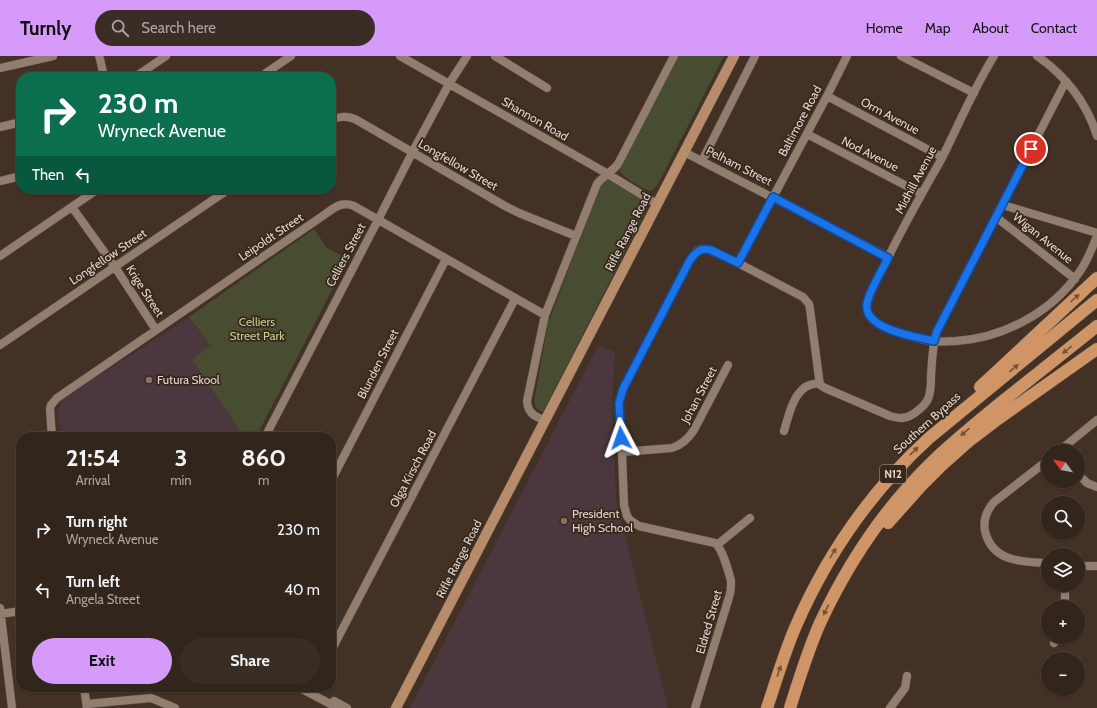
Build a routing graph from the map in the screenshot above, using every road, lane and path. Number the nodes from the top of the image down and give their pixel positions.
1 (53, 56) edge
2 (99, 56) edge
3 (166, 56) edge
4 (291, 56) edge
5 (400, 56) edge
6 (467, 56) edge
7 (495, 56) edge
8 (674, 56) edge
9 (734, 56) edge
10 (755, 56) edge
11 (847, 56) edge
12 (901, 56) edge
13 (994, 56) edge
14 (1037, 56) edge
15 (0, 68) edge
16 (103, 72) edge
17 (142, 72) edge
18 (267, 72) edge
19 (1066, 80) junction
20 (449, 84) junction
21 (547, 88) dead end
22 (974, 93) junction
23 (827, 96) junction
24 (336, 118) edge
25 (16, 123) edge
26 (0, 127) edge
27 (807, 134) junction
28 (1097, 136) edge
29 (684, 152) junction
30 (412, 153) junction
31 (942, 157) junction
32 (702, 161) junction
33 (608, 174) junction
34 (16, 177) edge
35 (0, 181) edge
36 (91, 194) edge
37 (222, 194) edge
38 (922, 194) junction
39 (773, 197) junction
40 (657, 204) junction
41 (1003, 205) junction
42 (72, 207) junction
43 (996, 217) junction
44 (378, 220) junction
45 (1097, 234) edge
46 (576, 236) junction
47 (0, 256) edge
48 (888, 258) junction
49 (446, 259) junction
50 (738, 263) junction
51 (115, 267) junction
52 (1097, 278) edge
53 (1075, 279) junction
54 (515, 299) junction
55 (1097, 300) edge
56 (545, 315) junction
57 (1097, 326) edge
58 (156, 330) junction
59 (934, 341) junction
60 (0, 345) edge
61 (1097, 350) edge
62 (728, 365) dead end
63 (819, 383) junction
64 (1097, 420) edge
65 (545, 421) junction
66 (946, 422) junction
67 (784, 431) dead end
68 (51, 432) edge
69 (268, 432) edge
70 (1068, 444) edge
71 (622, 452) junction
72 (1041, 465) edge
73 (336, 471) edge
74 (1085, 481) edge
75 (1097, 487) edge
76 (750, 518) dead end
77 (717, 545) junction
78 (1041, 563) edge
79 (1085, 566) edge
80 (1097, 566) edge
81 (847, 572) junction
82 (16, 611) edge
83 (0, 612) edge
84 (336, 641) edge
85 (2, 650) edge
86 (907, 676) dead end
87 (85, 692) edge
88 (314, 692) edge
89 (316, 692) edge
90 (87, 706) edge
91 (12, 708) edge
92 (175, 708) edge
93 (338, 708) edge
94 (347, 708) edge
95 (396, 708) edge
96 (695, 708) edge
97 (767, 708) edge
98 (790, 708) edge
99 (890, 708) edge

1 - 15 street
2 - 16 street
3 - 17 street
4 - 18 street
5 - 20 street, Shannon Road
6 - 20 street, Celliers Street
7 - 21 street
8 - 33 street
9 - 29 main road, Rifle Range Road
10 - 32 street
11 - 23 street, Baltimore Road
12 - 22 street
13 - 22 street, Midhill Avenue
14 - 19 street
19 - 28 street
19 - 41 street
20 - 30 street, Celliers Street
20 - 33 street, Shannon Road
22 - 31 street, Midhill Avenue
23 - 27 street, Baltimore Road
23 - 31 street, Orm Avenue
24 - 30 street, Longfellow Street
25 - 26 street
27 - 38 street, Nod Avenue
27 - 39 street, Baltimore Road
29 - 32 street, Pelham Street
29 - 40 main road, Rifle Range Road
30 - 44 street, Celliers Street
30 - 46 street, Longfellow Street
31 - 38 street, Midhill Avenue
32 - 39 street, Pelham Street
33 - 40 street, Shannon Road
33 - 46 street
34 - 35 street
36 - 42 street
37 - 51 street, Longfellow Street
38 - 48 street, Midhill Avenue
39 - 48 street, Pelham Street
39 - 50 street, Baltimore Road
40 - 65 main road, Rifle Range Road
41 - 43 street
41 - 45 street, Wigan Avenue
42 - 47 street
42 - 51 street, Krige Street
43 - 53 street, Wigan Avenue
43 - 59 street
44 - 49 street, Leipoldt Street
44 - 58 street, Leipoldt Street
44 - 69 street, Celliers Street
45 - 53 street
46 - 56 street
48 - 59 street, Midhill Avenue
49 - 54 street, Leipoldt Street
49 - 73 street, Blunden Street
50 - 63 street
50 - 71 street
51 - 58 street, Krige Street
51 - 60 street, Longfellow Street
66 -> 52 highway
53 - 59 street
54 - 56 street, Leipoldt Street
54 - 84 street, Olga Kirsch Road
66 -> 55 highway, Southern Bypass / N12
56 - 65 street
57 -> 81 highway, N12
58 - 68 street, Leipoldt Street
59 - 63 street
61 - 81 highway
62 - 71 street, Johan Street
63 - 67 street
64 - 70 street
65 - 95 main road, Rifle Range Road
97 -> 66 highway, Southern Bypass / N12
71 - 77 street
72 - 78 street
74 - 75 street
76 - 77 street
77 - 96 street, Eldred Street
79 - 80 street
81 -> 98 highway, N12
82 - 83 street
83 - 85 street
85 - 91 street
86 - 99 street
87 - 90 street
88 - 93 street
89 - 94 street
90 - 92 street

